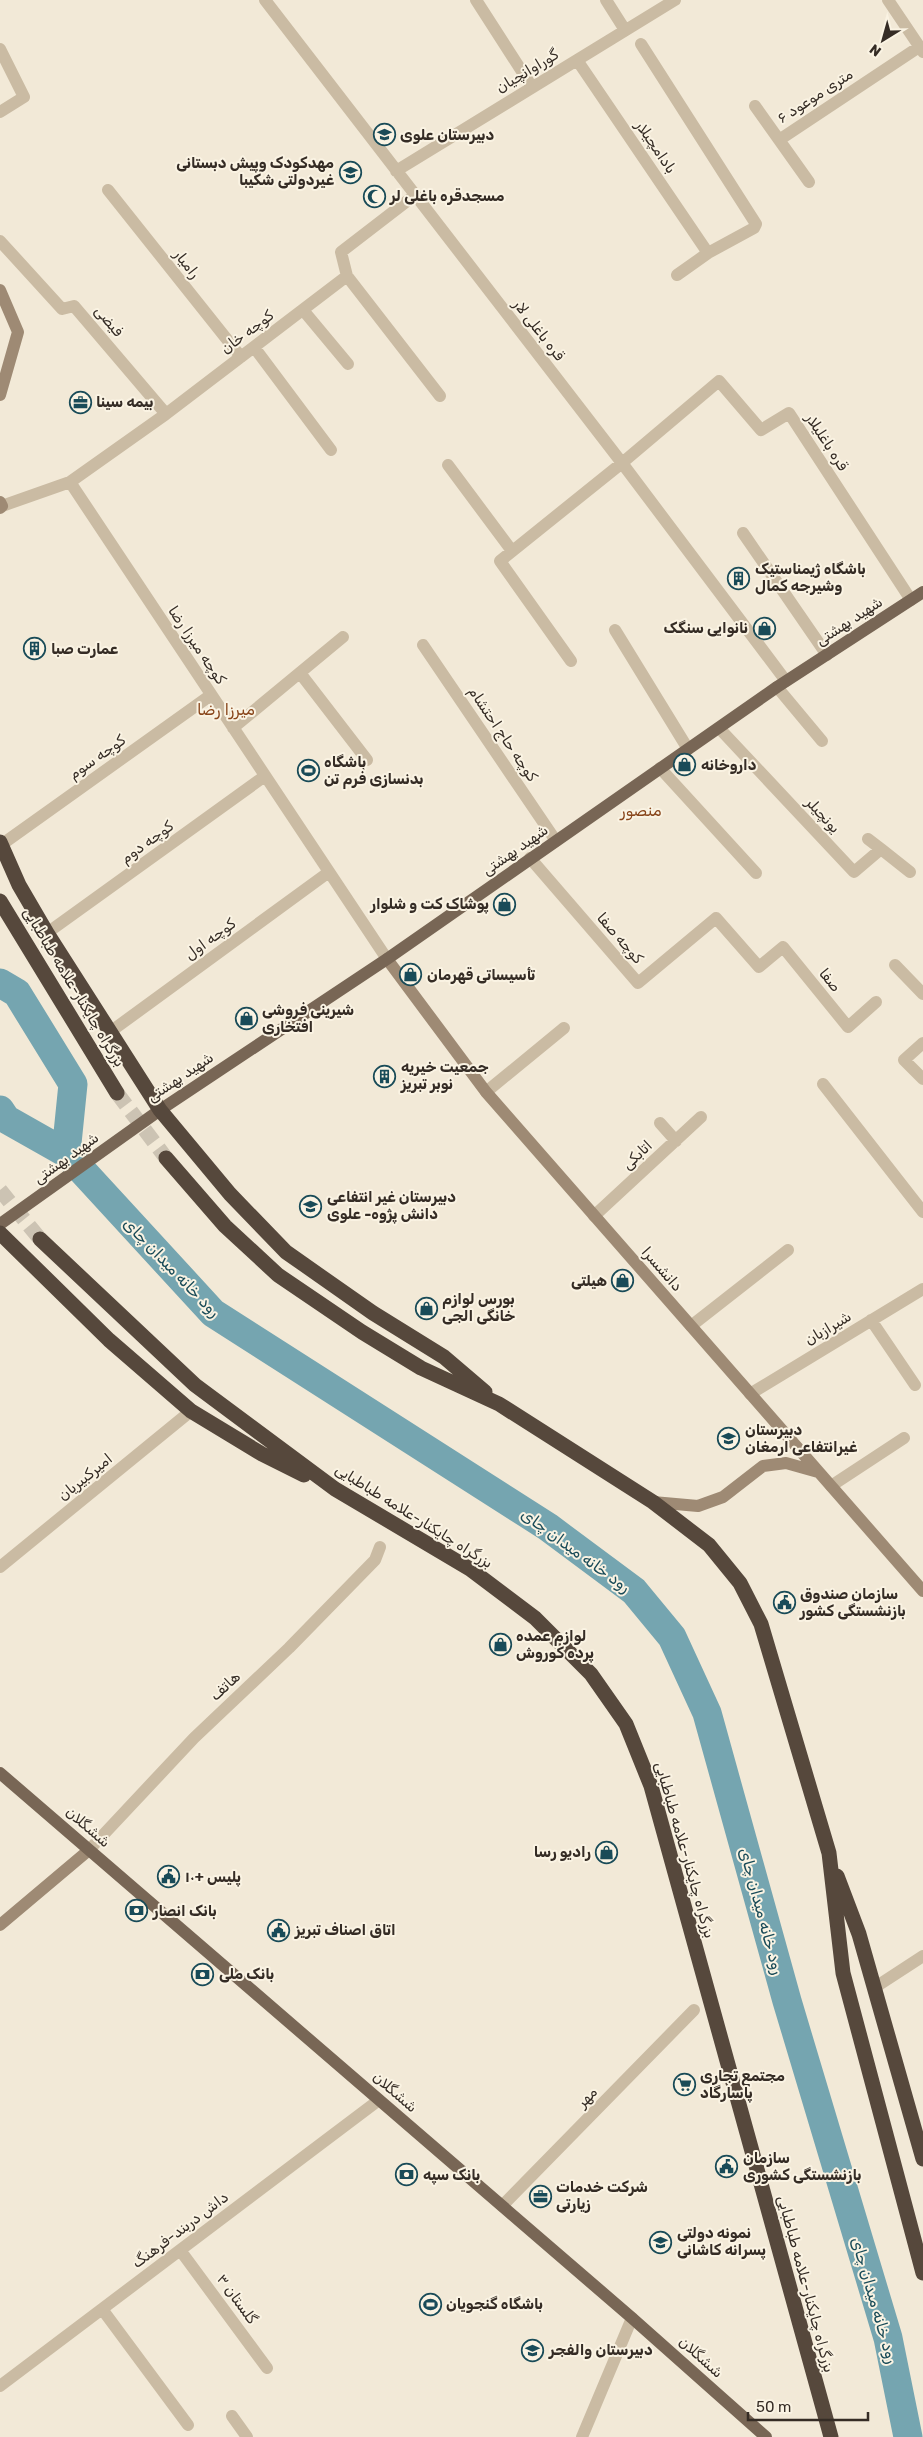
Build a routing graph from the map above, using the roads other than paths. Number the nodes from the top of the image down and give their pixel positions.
1 (265, 0) edge
2 (476, 0) edge
3 (606, 0) edge
4 (675, 0) edge
5 (888, 0) edge
6 (625, 30) junction
7 (641, 44) dead end
8 (0, 49) edge
9 (921, 50) edge
10 (577, 60) junction
11 (532, 87) junction
12 (756, 106) dead end
13 (0, 112) edge
14 (779, 140) junction
15 (396, 171) junction
16 (808, 182) dead end
17 (108, 190) dead end
18 (415, 195) junction
19 (0, 241) edge
20 (708, 253) junction
21 (347, 276) junction
22 (676, 276) dead end
23 (0, 290) edge
24 (303, 310) junction
25 (254, 347) junction
26 (241, 357) junction
27 (348, 364) dead end
28 (0, 395) edge
29 (440, 396) dead end
30 (166, 414) junction
31 (331, 450) dead end
32 (622, 464) junction
33 (448, 465) dead end
34 (70, 482) junction
35 (1, 505) edge
36 (743, 533) dead end
37 (512, 551) junction
38 (923, 592) edge
39 (911, 600) junction
40 (615, 630) dead end
41 (343, 637) dead end
42 (423, 645) dead end
43 (827, 655) junction
44 (571, 661) dead end
45 (300, 672) junction
46 (781, 684) junction
47 (211, 695) junction
48 (233, 728) junction
49 (719, 728) junction
50 (822, 740) dead end
51 (688, 749) junction
52 (367, 760) dead end
53 (660, 768) junction
54 (266, 776) junction
55 (868, 839) dead end
56 (556, 841) junction
57 (0, 844) edge
58 (881, 849) junction
59 (530, 858) junction
60 (329, 872) junction
61 (910, 872) dead end
62 (756, 873) dead end
63 (0, 900) edge
64 (47, 933) junction
65 (387, 959) junction
66 (895, 965) dead end
67 (759, 967) joint
68 (923, 994) edge
69 (876, 1002) dead end
70 (564, 1028) dead end
71 (110, 1032) junction
72 (923, 1043) edge
73 (923, 1079) edge
74 (823, 1084) dead end
75 (486, 1092) junction
76 (117, 1093) tunnel mouth
77 (160, 1110) junction
78 (702, 1117) dead end
79 (660, 1123) dead end
80 (125, 1134) joint
81 (676, 1141) junction
82 (166, 1158) tunnel mouth
83 (923, 1212) edge
84 (594, 1216) junction
85 (0, 1224) edge
86 (0, 1233) edge
87 (40, 1239) tunnel mouth
88 (788, 1250) dead end
89 (923, 1288) edge
90 (871, 1320) junction
91 (691, 1326) junction
92 (915, 1385) dead end
93 (750, 1394) junction
94 (499, 1404) junction
95 (191, 1411) junction
96 (904, 1438) dead end
97 (818, 1472) junction
98 (831, 1486) junction
99 (335, 1489) junction
100 (653, 1502) junction
101 (380, 1547) dead end
102 (0, 1567) edge
103 (923, 1591) edge
104 (0, 1773) edge
105 (89, 1850) junction
106 (829, 1853) junction
107 (0, 1926) edge
108 (923, 1956) edge
109 (874, 1988) junction
110 (694, 2010) dead end
111 (379, 2100) junction
112 (923, 2159) edge
113 (502, 2206) junction
114 (180, 2250) junction
115 (923, 2273) edge
116 (102, 2309) junction
117 (632, 2318) junction
118 (267, 2368) dead end
119 (0, 2386) edge
120 (232, 2416) dead end
121 (188, 2426) dead end
122 (247, 2437) edge
123 (582, 2437) edge
124 (766, 2437) edge
125 (831, 2437) edge

1 - 15 street, قره باغلی لار
2 - 11 street
3 - 6 street
4 - 6 street, گوراوانچیان
5 - 9 street
6 - 10 street, گوراوانچیان
7 - 20 street
8 - 13 street
9 - 14 street, ۶ متری موعود
10 - 11 street, گوراوانچیان
10 - 20 street, بادامچیلار
11 - 15 street, گوراوانچیان
12 - 14 street
14 - 16 street
15 - 18 street, قره باغلی لار
17 - 26 street, رامیار
18 - 21 street
18 - 32 street, قره باغلی لار
19 - 30 street, فیضی
20 - 22 street
21 - 24 street, کوچه خان
21 - 29 street
23 - 28 main road
24 - 25 street, کوچه خان
24 - 27 street
25 - 26 street, کوچه خان
25 - 31 street
26 - 30 street, کوچه خان
30 - 34 street, کوچه خان
32 - 37 street
32 - 39 street, قره باغلیلار
32 - 46 street, قره باغلی لار
33 - 37 street
34 - 35 street
34 - 47 street, کوچه میرزا رضا
36 - 43 street
37 - 44 street
38 - 39 main road, شهید بهشتى
39 - 43 main road, شهید بهشتى
40 - 51 street
41 - 45 street
42 - 56 street, کوچه حاج احتشام
43 - 46 main road, شهید بهشتى
45 - 48 street
45 - 52 street
46 - 49 main road, شهید بهشتى
46 - 50 street, قره باغلی لار
47 - 48 street, کوچه میرزا رضا
47 - 57 street, کوچه سوم
48 - 54 street, کوچه میرزا رضا
49 - 51 main road, شهید بهشتى
49 - 58 street, یونچیلر
51 - 53 main road, شهید بهشتى
53 - 56 main road, شهید بهشتى
53 - 62 street
54 - 60 street, کوچه میرزا رضا
54 - 64 street, کوچه دوم
55 - 58 street
56 - 59 main road, شهید بهشتى
57 - 64 highway
58 - 61 street
59 - 65 main road, شهید بهشتى
59 - 67 street, کوچه صفا
60 - 65 street, کوچه میرزا رضا
60 - 71 street, کوچه اول
63 - 76 highway, بزرگراه چایکنار-علامه طباطبایی
64 - 71 highway
65 - 75 main road, دانشسرا
65 - 77 main road, شهید بهشتى
66 - 68 street
67 - 69 street, صفا
70 - 75 street
71 - 77 highway
72 - 73 street
74 - 83 street
75 - 84 main road, دانشسرا
77 - 80 main road, شهید بهشتى
77 - 94 highway
78 - 81 street, اتابکی
79 - 81 street
80 - 85 main road, شهید بهشتی
81 - 84 street, اتابکی
82 - 94 highway
84 - 91 main road, دانشسرا
86 - 95 highway
87 - 99 highway, بزرگراه چایکنار-علامه طباطبایی
88 - 91 street
89 - 90 street, شیرازبان
90 - 92 street
90 - 93 street, شیرازبان
91 - 93 main road, دانشسرا
93 - 97 main road, دانشسرا
94 - 100 highway
95 - 99 highway
95 - 102 street, امیرکبیریان
96 - 98 street
97 - 98 main road, دانشسرا
97 - 100 main road
98 - 103 main road, دانشسرا
99 - 125 highway, بزرگراه چایکنار-علامه طباطبایی
100 - 106 highway
101 - 105 street, هاتف
104 - 105 main road, ششگلان
105 - 107 main road
105 - 111 main road, ششگلان
106 - 109 highway
106 - 115 highway
108 - 109 street
109 - 112 highway
110 - 113 street, مهر
111 - 113 main road, ششگلان
111 - 114 street, داش دربند-فرهنگ
113 - 117 main road, ششگلان
114 - 116 street, داش دربند-فرهنگ
114 - 118 street, گلستان ۳
116 - 119 street, داش دربند-فرهنگ
116 - 121 street
117 - 123 street
117 - 124 main road, ششگلان
120 - 122 street

